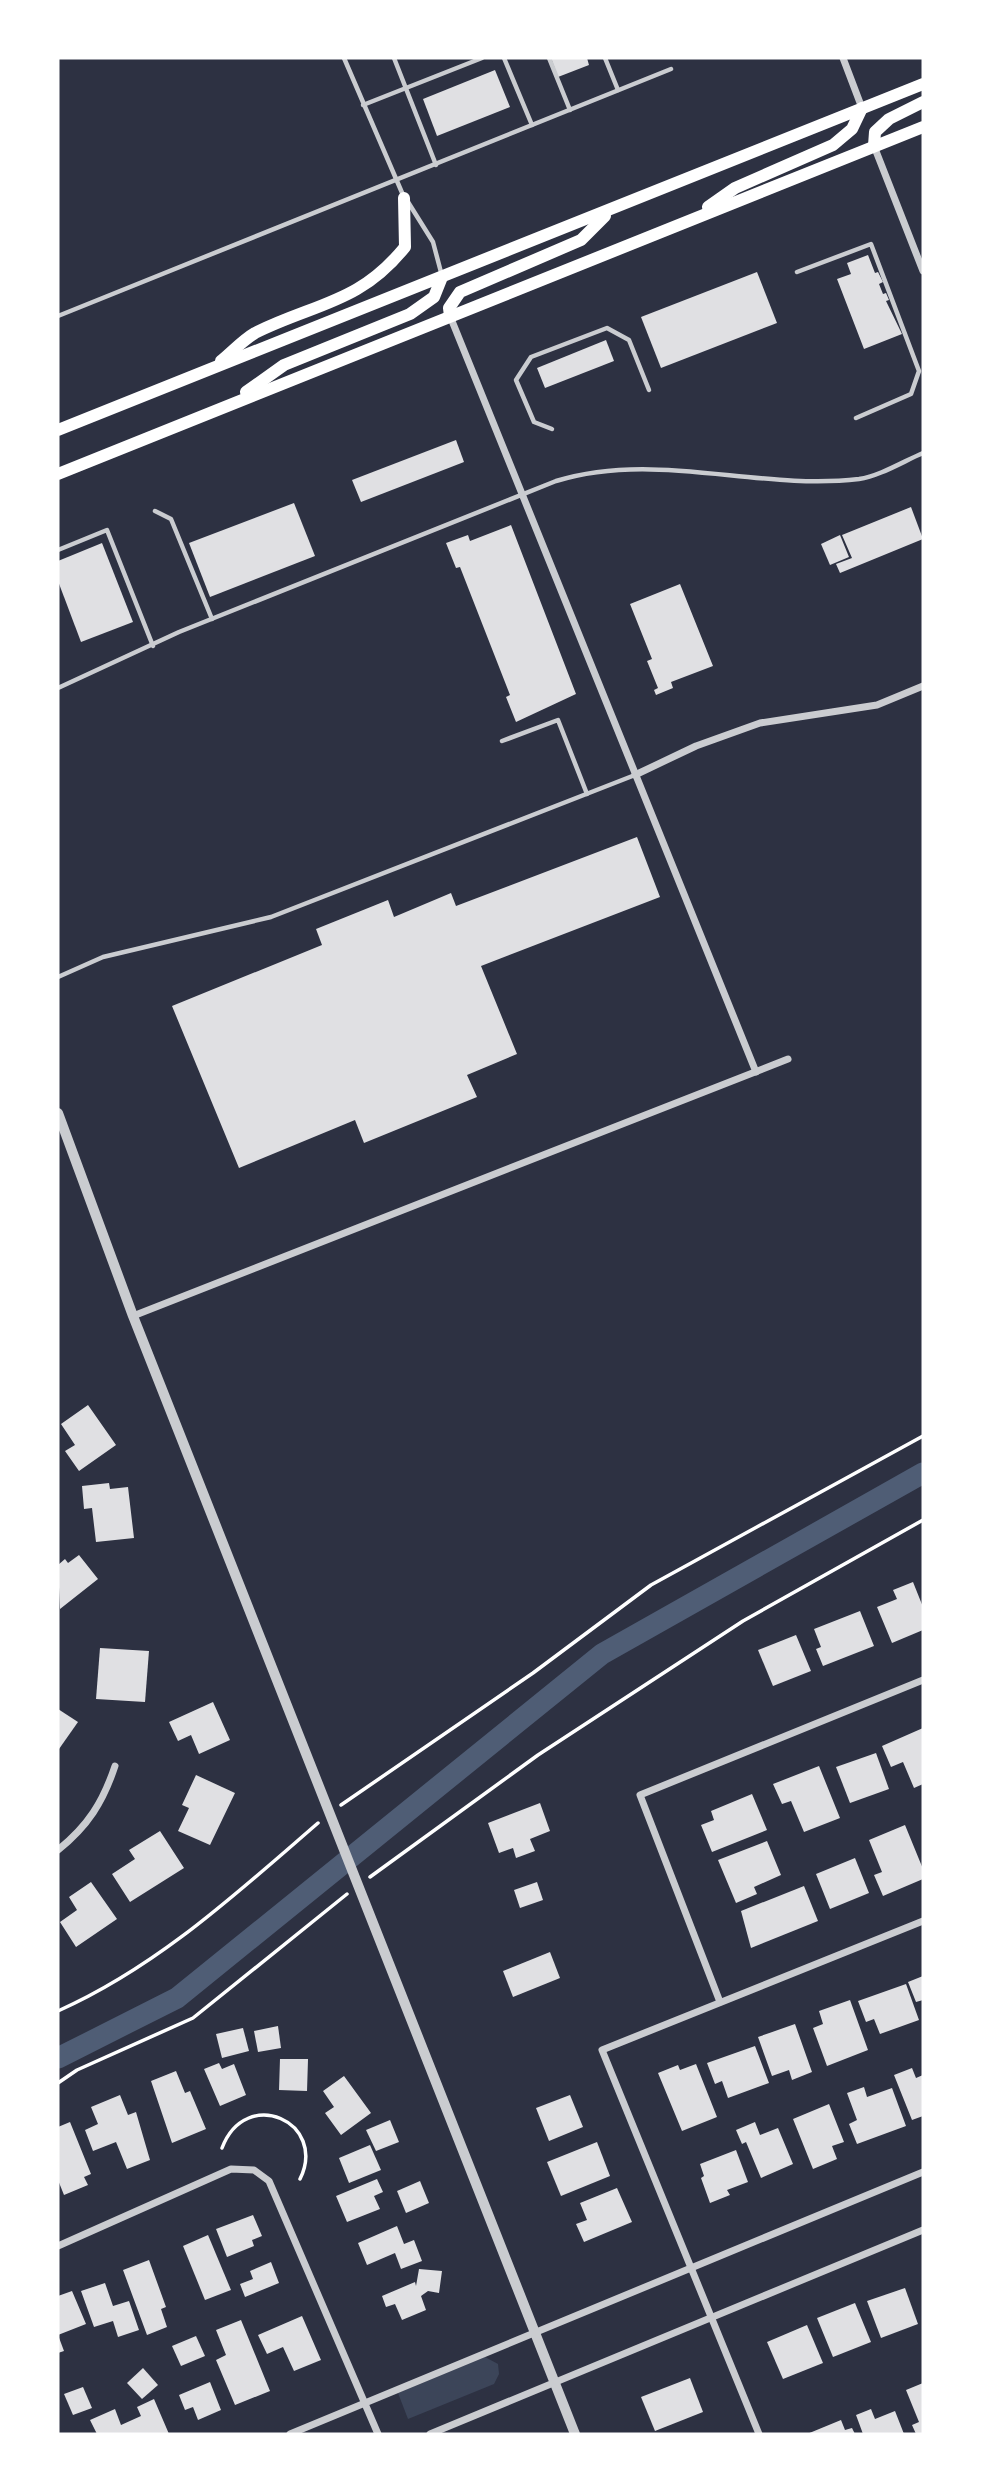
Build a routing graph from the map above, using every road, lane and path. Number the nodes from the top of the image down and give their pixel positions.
1 (344, 58) edge
2 (394, 58) edge
3 (482, 58) edge
4 (505, 58) edge
5 (549, 58) edge
6 (606, 58) edge
7 (843, 58) edge
8 (671, 69) dead end
9 (923, 84) edge
10 (406, 88) junction
11 (618, 90) junction
12 (923, 102) edge
13 (363, 105) junction
14 (862, 108) junction
15 (570, 110) junction
16 (532, 125) junction
17 (923, 127) edge
18 (874, 146) junction
19 (436, 165) junction
20 (395, 181) junction
21 (404, 198) junction
22 (610, 211) junction
23 (691, 219) junction
24 (923, 271) edge
25 (797, 272) dead end
26 (442, 277) junction
27 (58, 316) edge
28 (450, 316) junction
29 (213, 368) junction
30 (649, 390) dead end
31 (229, 404) junction
32 (856, 418) dead end
33 (552, 429) dead end
34 (58, 430) edge
35 (923, 453) edge
36 (80, 465) junction
37 (58, 474) edge
38 (58, 480) edge
39 (522, 495) junction
40 (155, 512) dead end
41 (58, 550) edge
42 (212, 619) junction
43 (153, 646) junction
44 (923, 686) edge
45 (58, 688) edge
46 (502, 741) dead end
47 (635, 775) junction
48 (587, 794) junction
49 (58, 977) edge
50 (788, 1059) dead end
51 (756, 1072) junction
52 (58, 1113) edge
53 (133, 1316) junction
54 (923, 1436) edge
55 (923, 1520) edge
56 (923, 1680) edge
57 (115, 1766) dead end
58 (330, 1813) junction
59 (58, 1850) edge
60 (358, 1884) junction
61 (923, 1921) edge
62 (720, 2002) junction
63 (58, 2011) edge
64 (58, 2083) edge
65 (222, 2148) dead end
66 (923, 2172) edge
67 (300, 2179) dead end
68 (923, 2230) edge
69 (58, 2246) edge
70 (690, 2268) junction
71 (710, 2318) junction
72 (535, 2333) junction
73 (555, 2383) junction
74 (365, 2403) junction
75 (290, 2434) edge
76 (378, 2434) edge
77 (430, 2434) edge
78 (575, 2434) edge
79 (758, 2434) edge

1 - 13 lane
2 - 10 lane
3 - 10 lane
4 - 16 lane
5 - 15 lane
6 - 11 lane
7 - 14 street
8 - 11 lane
9 - 14 main road
10 - 13 lane
10 - 19 lane
11 - 15 lane
12 - 18 main road
13 - 20 lane
14 - 22 main road
14 - 23 main road
15 - 16 lane
16 - 19 lane
17 - 18 main road
18 - 23 main road
18 - 24 street
19 - 20 lane
20 - 21 lane
20 - 27 lane
21 - 26 lane
21 - 29 main road
22 - 26 main road
22 - 28 main road
23 - 28 main road
25 - 32 lane
26 - 29 main road
26 - 31 main road
28 - 31 main road
28 - 39 street
29 - 34 main road
30 - 33 lane
31 - 36 main road
35 - 39 lane
36 - 37 main road
36 - 38 main road
39 - 42 lane
39 - 47 street
40 - 42 lane
41 - 43 lane
42 - 43 lane
43 - 45 lane
44 - 47 street
46 - 48 lane
47 - 48 lane
47 - 51 street
48 - 49 lane
50 - 51 street
51 - 53 street
52 - 53 street
53 - 58 street
54 - 58 path
55 - 60 path
56 - 62 street
57 - 59 street
58 - 60 street
58 - 63 path
60 - 64 path
60 - 72 street
61 - 62 street
62 - 70 street
65 - 67 path
66 - 70 street
68 - 71 street
69 - 74 street
70 - 71 street
70 - 72 street
71 - 73 street
71 - 79 street
72 - 73 street
72 - 74 street
73 - 77 street
73 - 78 street
74 - 75 street
74 - 76 street

